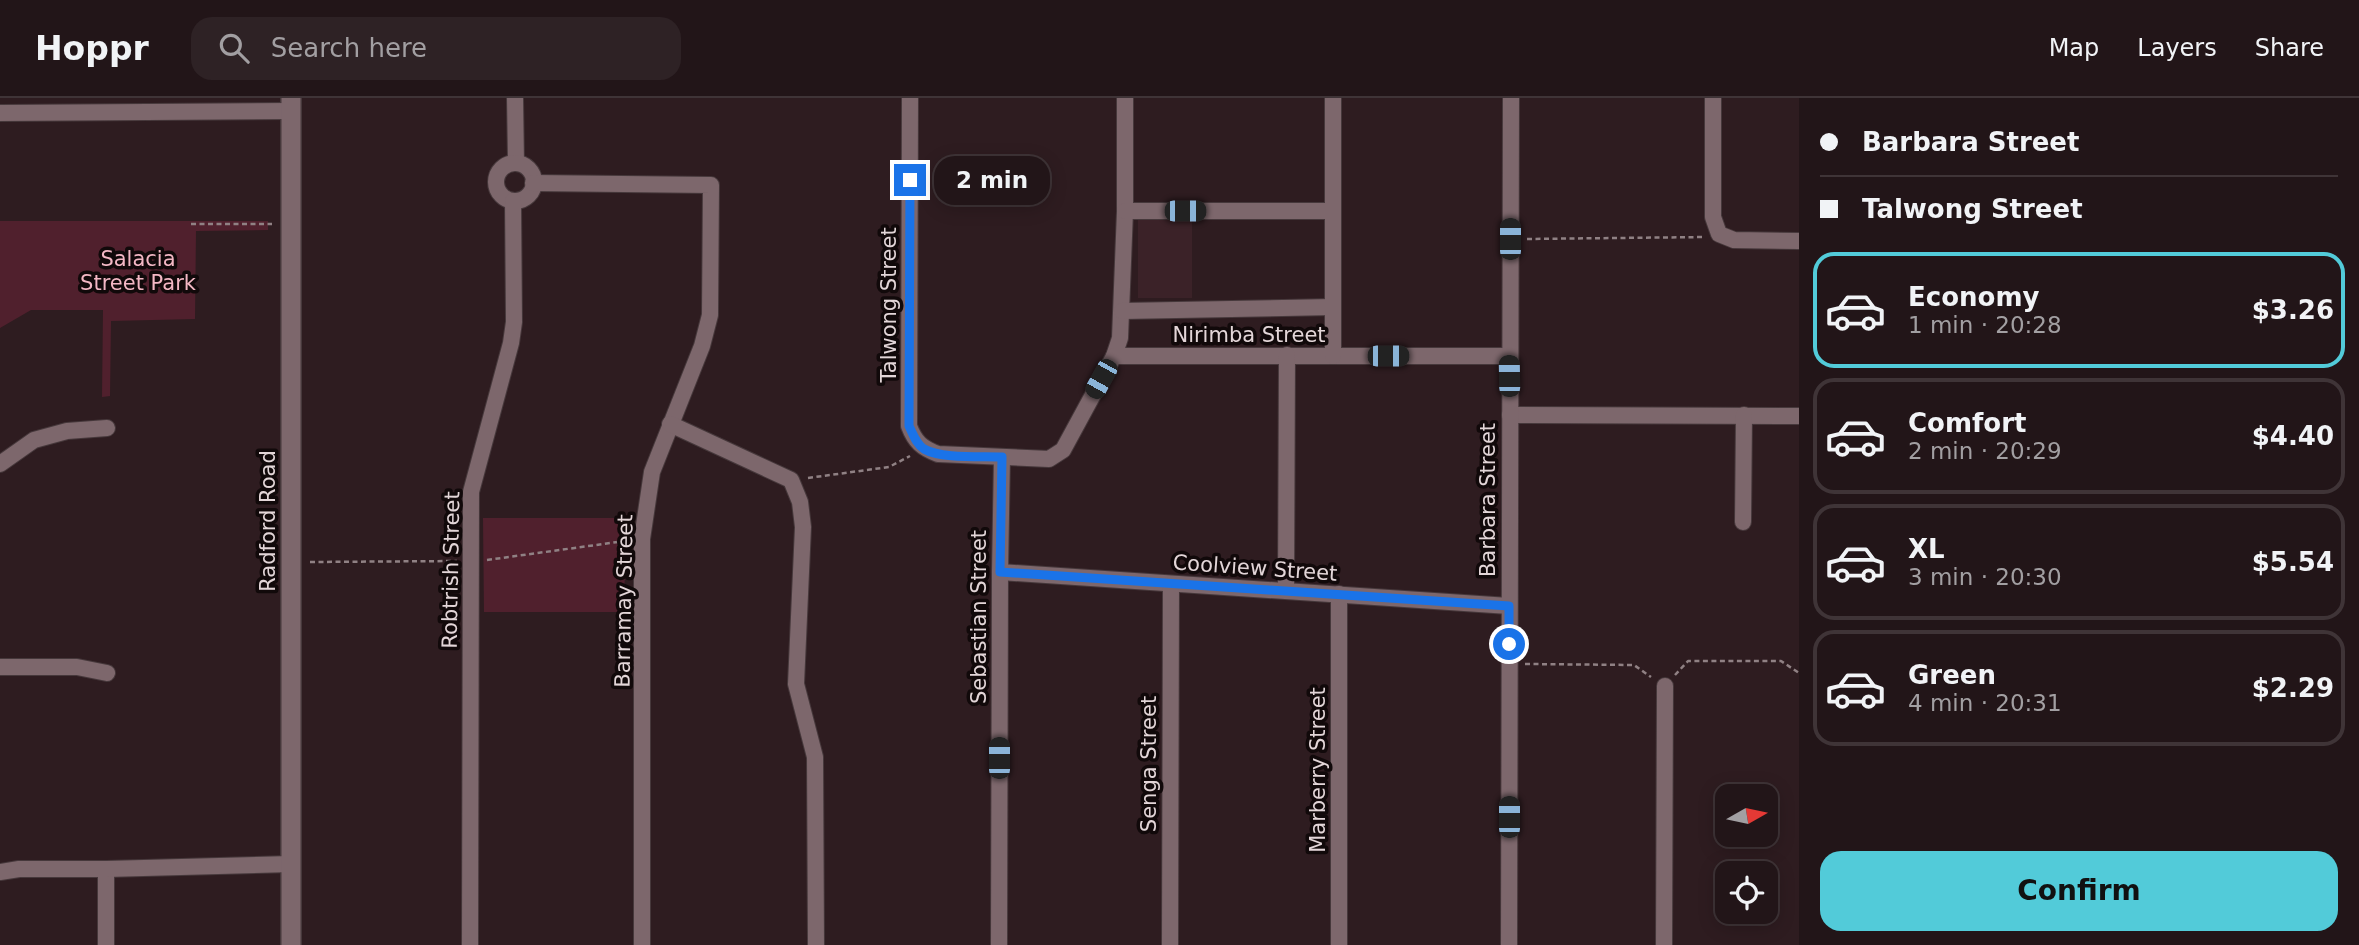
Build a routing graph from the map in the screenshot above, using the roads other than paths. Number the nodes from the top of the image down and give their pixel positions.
1 (515, 98) edge
2 (910, 98) edge
3 (1125, 98) edge
4 (1333, 98) edge
5 (1511, 98) edge
6 (1713, 98) edge
7 (291, 105) edge
8 (0, 113) edge
9 (516, 163) junction
10 (533, 183) junction
11 (513, 201) junction
12 (1125, 211) junction
13 (1333, 211) junction
14 (1799, 241) edge
15 (1333, 307) junction
16 (1122, 312) junction
17 (1287, 355) junction
18 (1114, 356) junction
19 (1333, 356) junction
20 (1509, 356) junction
21 (1510, 415) junction
22 (1744, 415) junction
23 (1799, 416) edge
24 (670, 424) junction
25 (107, 428) dead end
26 (1002, 457) junction
27 (0, 464) edge
28 (1744, 522) dead end
29 (1000, 572) junction
30 (1171, 584) junction
31 (1286, 590) junction
32 (1339, 594) junction
33 (1509, 606) junction
34 (0, 667) edge
35 (107, 673) dead end
36 (1665, 686) road end
37 (291, 864) junction
38 (106, 870) junction
39 (0, 872) edge
40 (106, 945) edge
41 (291, 945) edge
42 (470, 945) edge
43 (642, 945) edge
44 (816, 945) edge
45 (999, 945) edge
46 (1170, 945) edge
47 (1339, 945) edge
48 (1508, 945) edge
49 (1664, 945) edge

1 - 9 street
2 - 26 street, Talwong Street
3 - 12 street
4 - 13 street
5 - 20 street, Barbara Street
6 - 14 street
7 - 8 street
7 - 37 street, Radford Road
9 - 10 street
9 - 11 street
10 - 11 street
10 - 24 street, Barramay Street
11 - 42 street, Robtrish Street
12 - 13 street
12 - 16 street
13 - 15 street
15 - 16 street, Nirimba Street
15 - 19 street
16 - 18 street
17 - 18 street, Nirimba Street
17 - 19 street, Nirimba Street
17 - 31 street
18 - 26 street
19 - 20 street, Nirimba Street
20 - 21 street, Barbara Street
21 - 22 street
21 - 33 street, Barbara Street
22 - 23 street
22 - 28 street
24 - 43 street, Barramay Street
24 - 44 street
25 - 27 street
26 - 29 street, Sebastian Street
29 - 30 street, Coolview Street
29 - 45 street, Sebastian Street
30 - 31 street, Coolview Street
30 - 46 street, Senga Street
31 - 32 street, Coolview Street
32 - 33 street, Coolview Street
32 - 47 street, Marberry Street
33 - 48 street, Barbara Street
34 - 35 street
36 - 49 street
37 - 38 street
37 - 41 street, Radford Road
38 - 39 street
38 - 40 street

